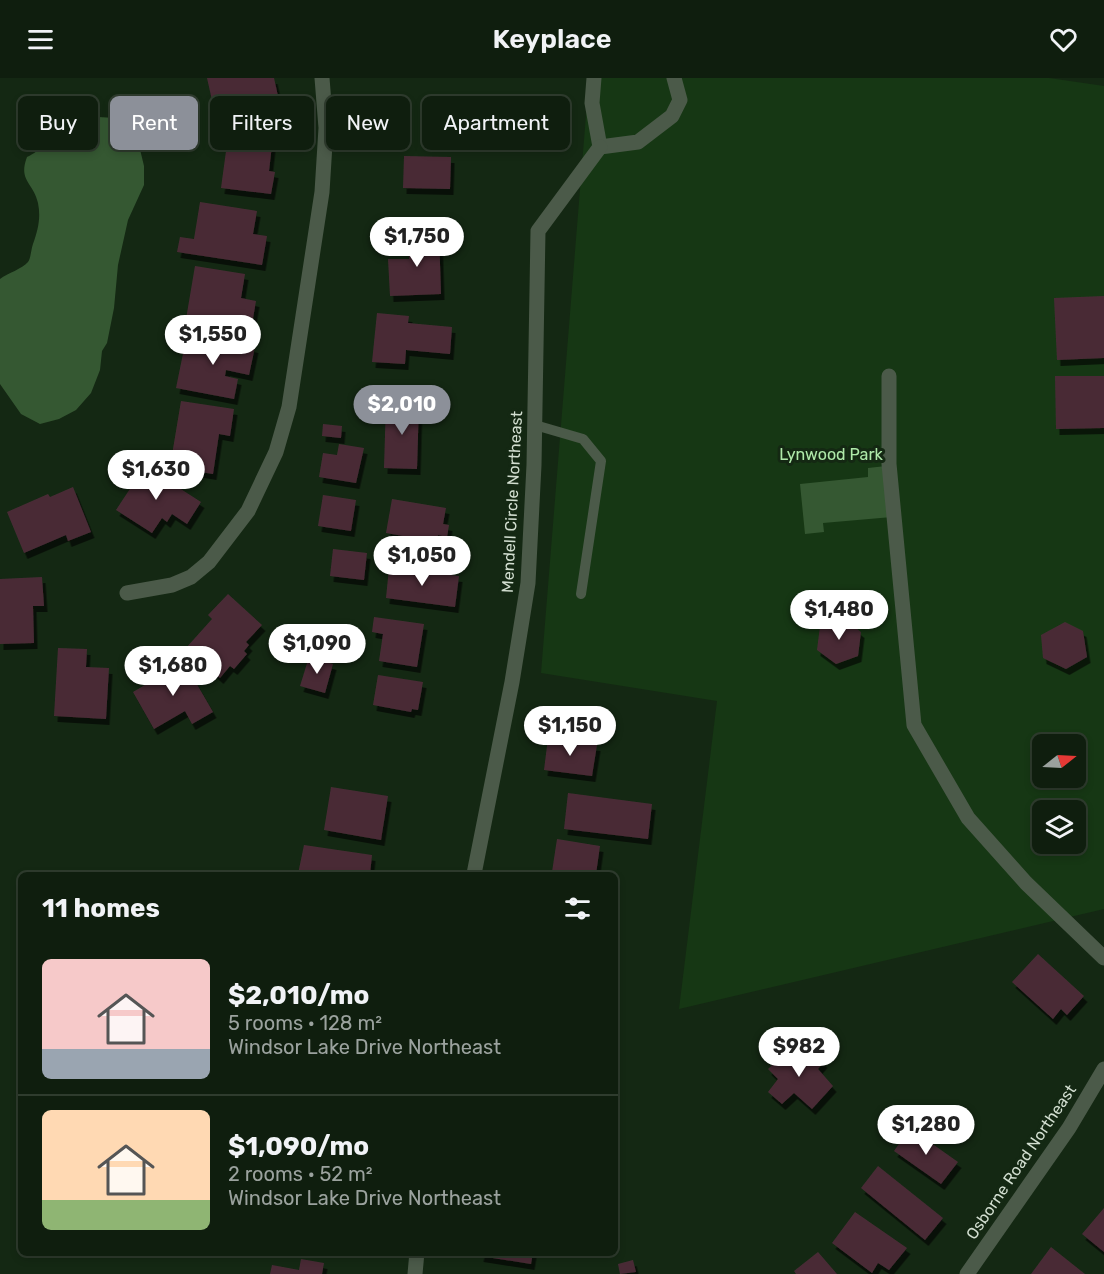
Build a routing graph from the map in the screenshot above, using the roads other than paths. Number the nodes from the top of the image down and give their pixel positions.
1 (322, 78) edge
2 (594, 78) edge
3 (674, 78) edge
4 (600, 147) junction
5 (889, 376) dead end
6 (535, 425) junction
7 (127, 593) dead end
8 (581, 594) dead end
9 (474, 872) edge
10 (1104, 958) edge
11 (1104, 1069) edge
12 (416, 1256) edge
13 (414, 1274) edge
14 (967, 1274) edge

1 - 7 street
2 - 4 street
3 - 4 street
4 - 6 street, Mendell Circle Northeast
5 - 10 street
6 - 8 lane
6 - 9 street, Mendell Circle Northeast
11 - 14 street, Osborne Road Northeast
12 - 13 street

